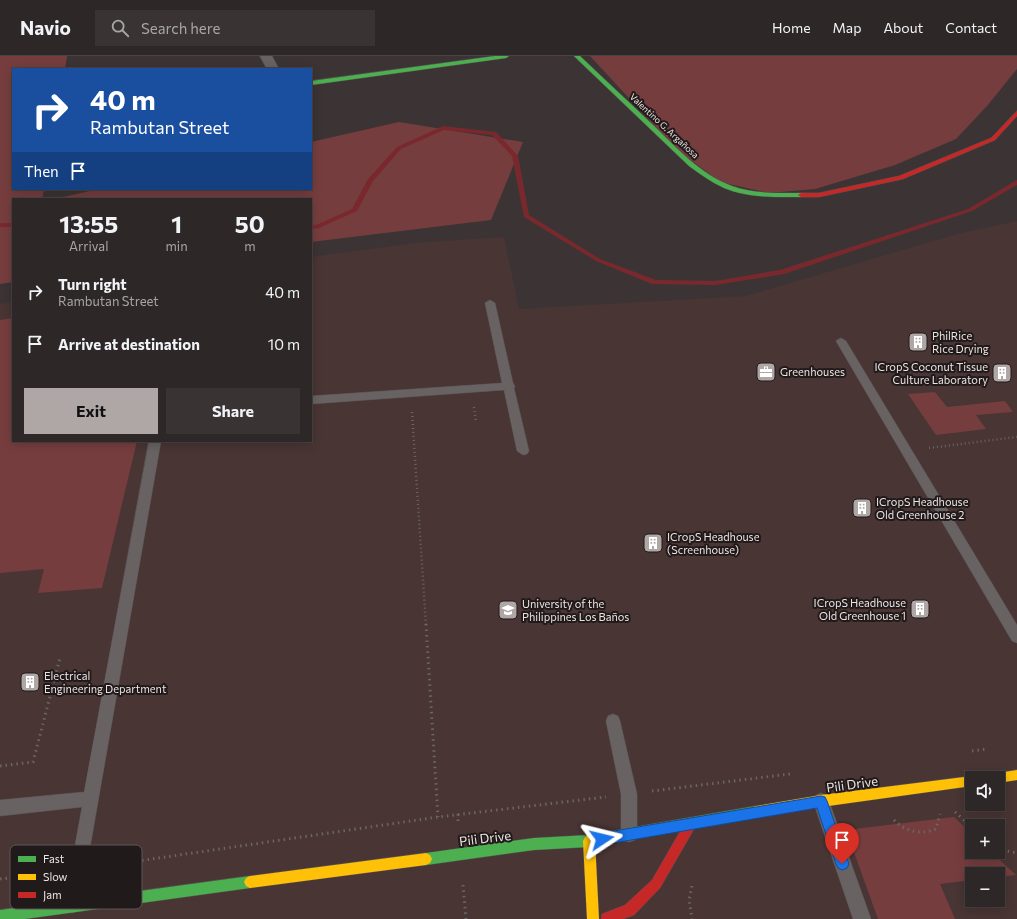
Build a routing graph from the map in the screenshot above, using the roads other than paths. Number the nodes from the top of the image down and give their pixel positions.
1 (266, 56) edge
2 (506, 56) edge
3 (577, 56) edge
4 (272, 68) edge
5 (312, 83) edge
6 (1017, 113) edge
7 (490, 303) dead end
8 (841, 342) dead end
9 (510, 386) junction
10 (312, 400) edge
11 (154, 442) edge
12 (523, 451) dead end
13 (1017, 637) edge
14 (613, 721) dead end
15 (1017, 775) edge
16 (1005, 777) edge
17 (965, 782) edge
18 (91, 799) junction
19 (821, 801) junction
20 (0, 808) edge
21 (690, 825) junction
22 (629, 834) junction
23 (588, 841) junction
24 (83, 845) edge
25 (142, 897) edge
26 (55, 909) edge
27 (0, 916) edge
28 (593, 919) edge
29 (608, 919) edge
30 (862, 919) edge

1 - 4 street
2 - 5 street
3 - 6 street, Valentino G. Argañosa
7 - 9 lane
8 - 13 lane
9 - 10 lane
9 - 12 lane
11 - 18 lane
14 - 22 lane
15 - 16 street
17 - 19 street, Pili Drive
18 - 20 lane
18 - 24 lane
19 - 21 street, Pili Drive
19 - 30 lane
21 - 22 street, Pili Drive
21 - 29 street
22 - 23 street, Pili Drive
23 - 25 street, Pili Drive
23 - 28 street
26 - 27 street, Pili Drive

